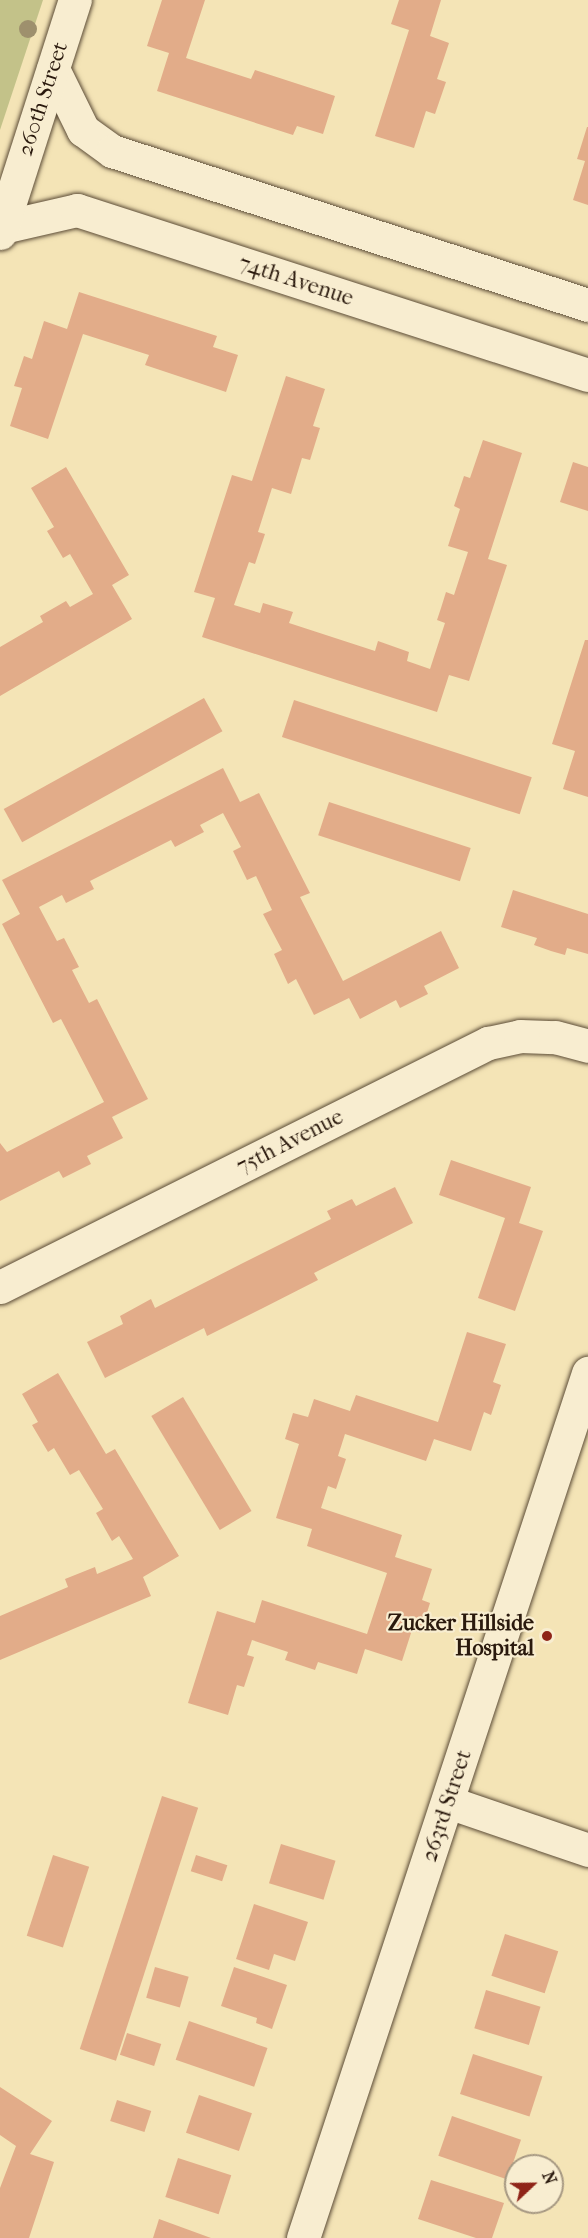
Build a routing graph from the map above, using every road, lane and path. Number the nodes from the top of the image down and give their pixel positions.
1 (75, 0) edge
2 (53, 69) junction
3 (1, 230) edge
4 (588, 305) edge
5 (588, 375) edge
6 (588, 1046) edge
7 (0, 1287) edge
8 (588, 1373) edge
9 (448, 1802) junction
10 (588, 1850) edge
11 (303, 2238) edge

1 - 2 street, 260th Street
2 - 3 street, 260th Street
2 - 4 street
3 - 5 street, 74th Avenue
6 - 7 street, 75th Avenue
8 - 9 street, 263rd Street
9 - 10 street
9 - 11 street, 263rd Street

